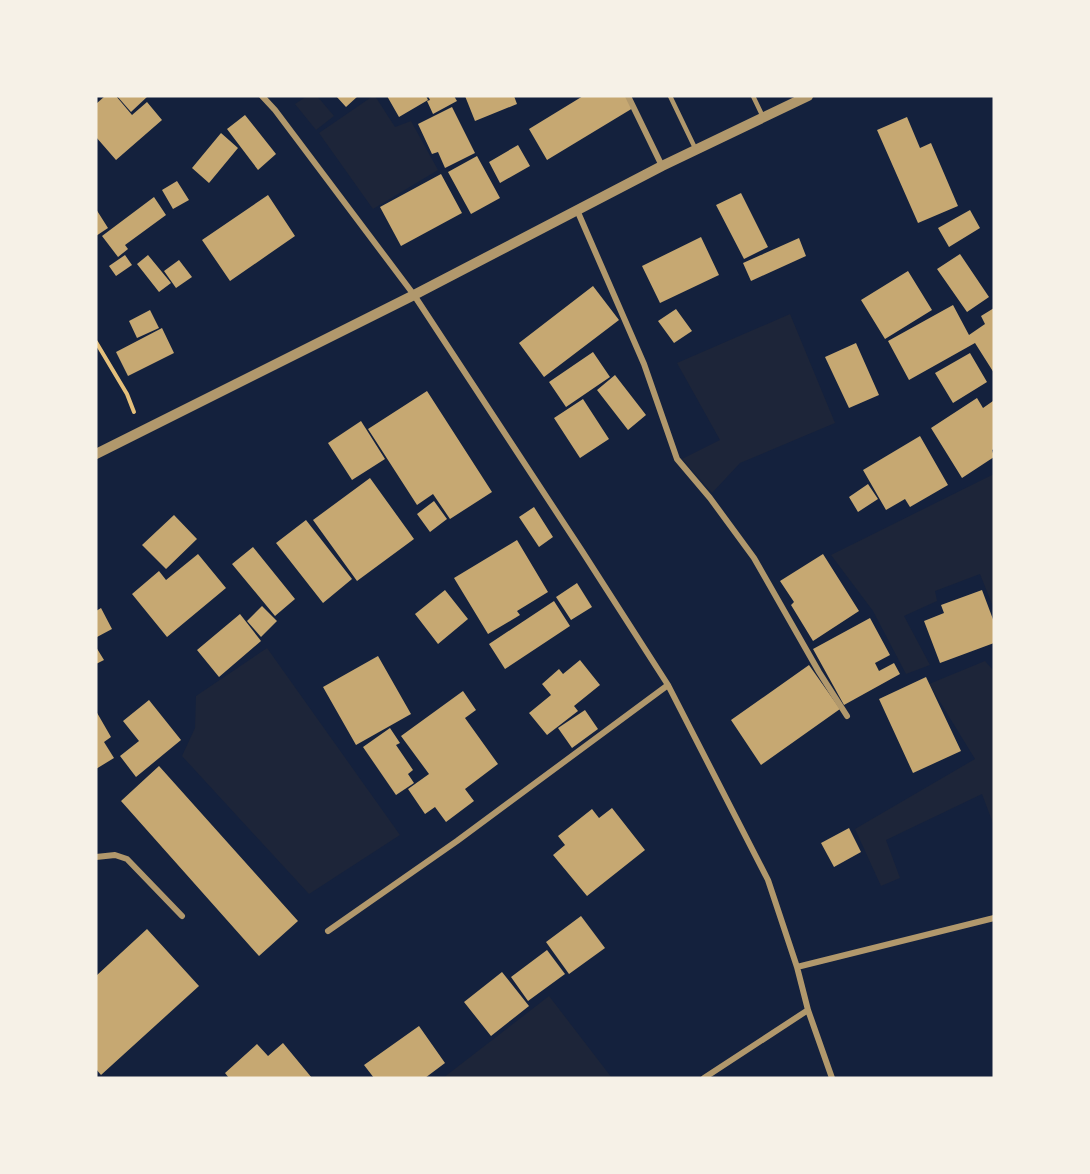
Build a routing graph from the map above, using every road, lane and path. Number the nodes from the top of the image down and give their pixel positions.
1 (262, 96) edge
2 (628, 96) edge
3 (670, 96) edge
4 (753, 96) edge
5 (808, 96) edge
6 (764, 117) junction
7 (696, 150) junction
8 (662, 166) junction
9 (577, 209) junction
10 (414, 295) junction
11 (96, 342) edge
12 (141, 433) junction
13 (96, 454) edge
14 (668, 685) junction
15 (847, 716) dead end
16 (96, 857) edge
17 (182, 916) dead end
18 (994, 918) edge
19 (328, 931) dead end
20 (797, 967) junction
21 (808, 1010) junction
22 (704, 1078) edge
23 (832, 1078) edge

1 - 10 street
2 - 8 street
3 - 7 lane
4 - 6 lane
5 - 6 street
6 - 7 street
7 - 8 street
8 - 9 street
9 - 10 street
9 - 15 street
10 - 12 street
10 - 14 street
11 - 12 path
12 - 13 street
14 - 19 street
14 - 20 street
16 - 17 street
18 - 20 street
20 - 21 street
21 - 22 street
21 - 23 street

